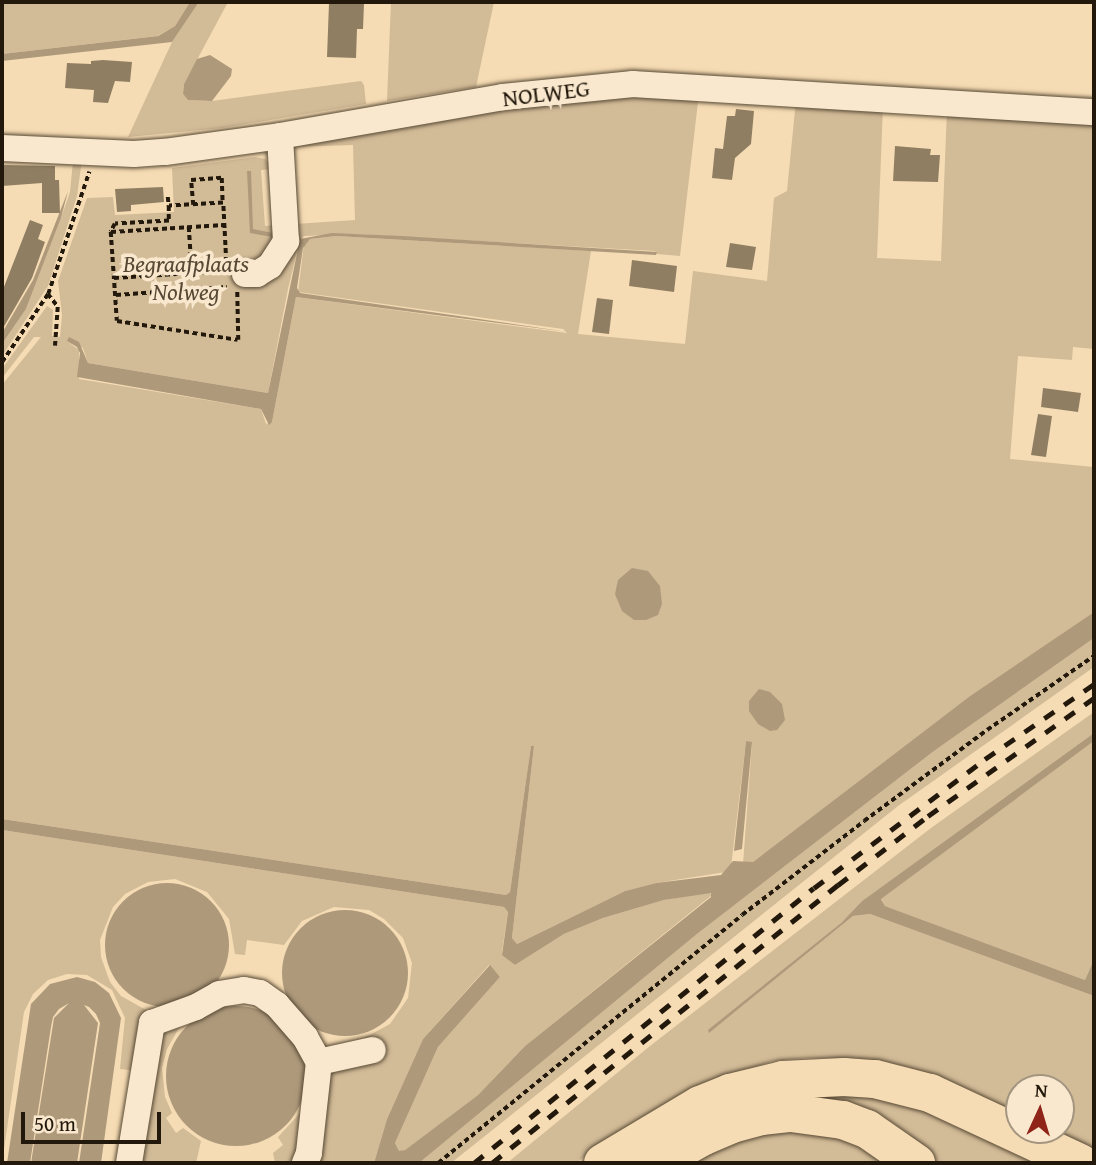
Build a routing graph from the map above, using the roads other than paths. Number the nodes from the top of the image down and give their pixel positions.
1 (1094, 112) edge
2 (280, 136) junction
3 (2, 148) edge
4 (245, 274) dead end
5 (373, 1050) dead end
6 (319, 1062) junction
7 (129, 1163) edge
8 (305, 1163) edge
9 (603, 1163) edge
10 (655, 1163) edge
11 (916, 1163) edge
12 (1080, 1163) edge

1 - 2 street, NOLWEG
2 - 3 street, NOLWEG
2 - 4 street
5 - 6 street
6 - 7 street
6 - 8 street
9 - 12 highway
10 - 11 highway

